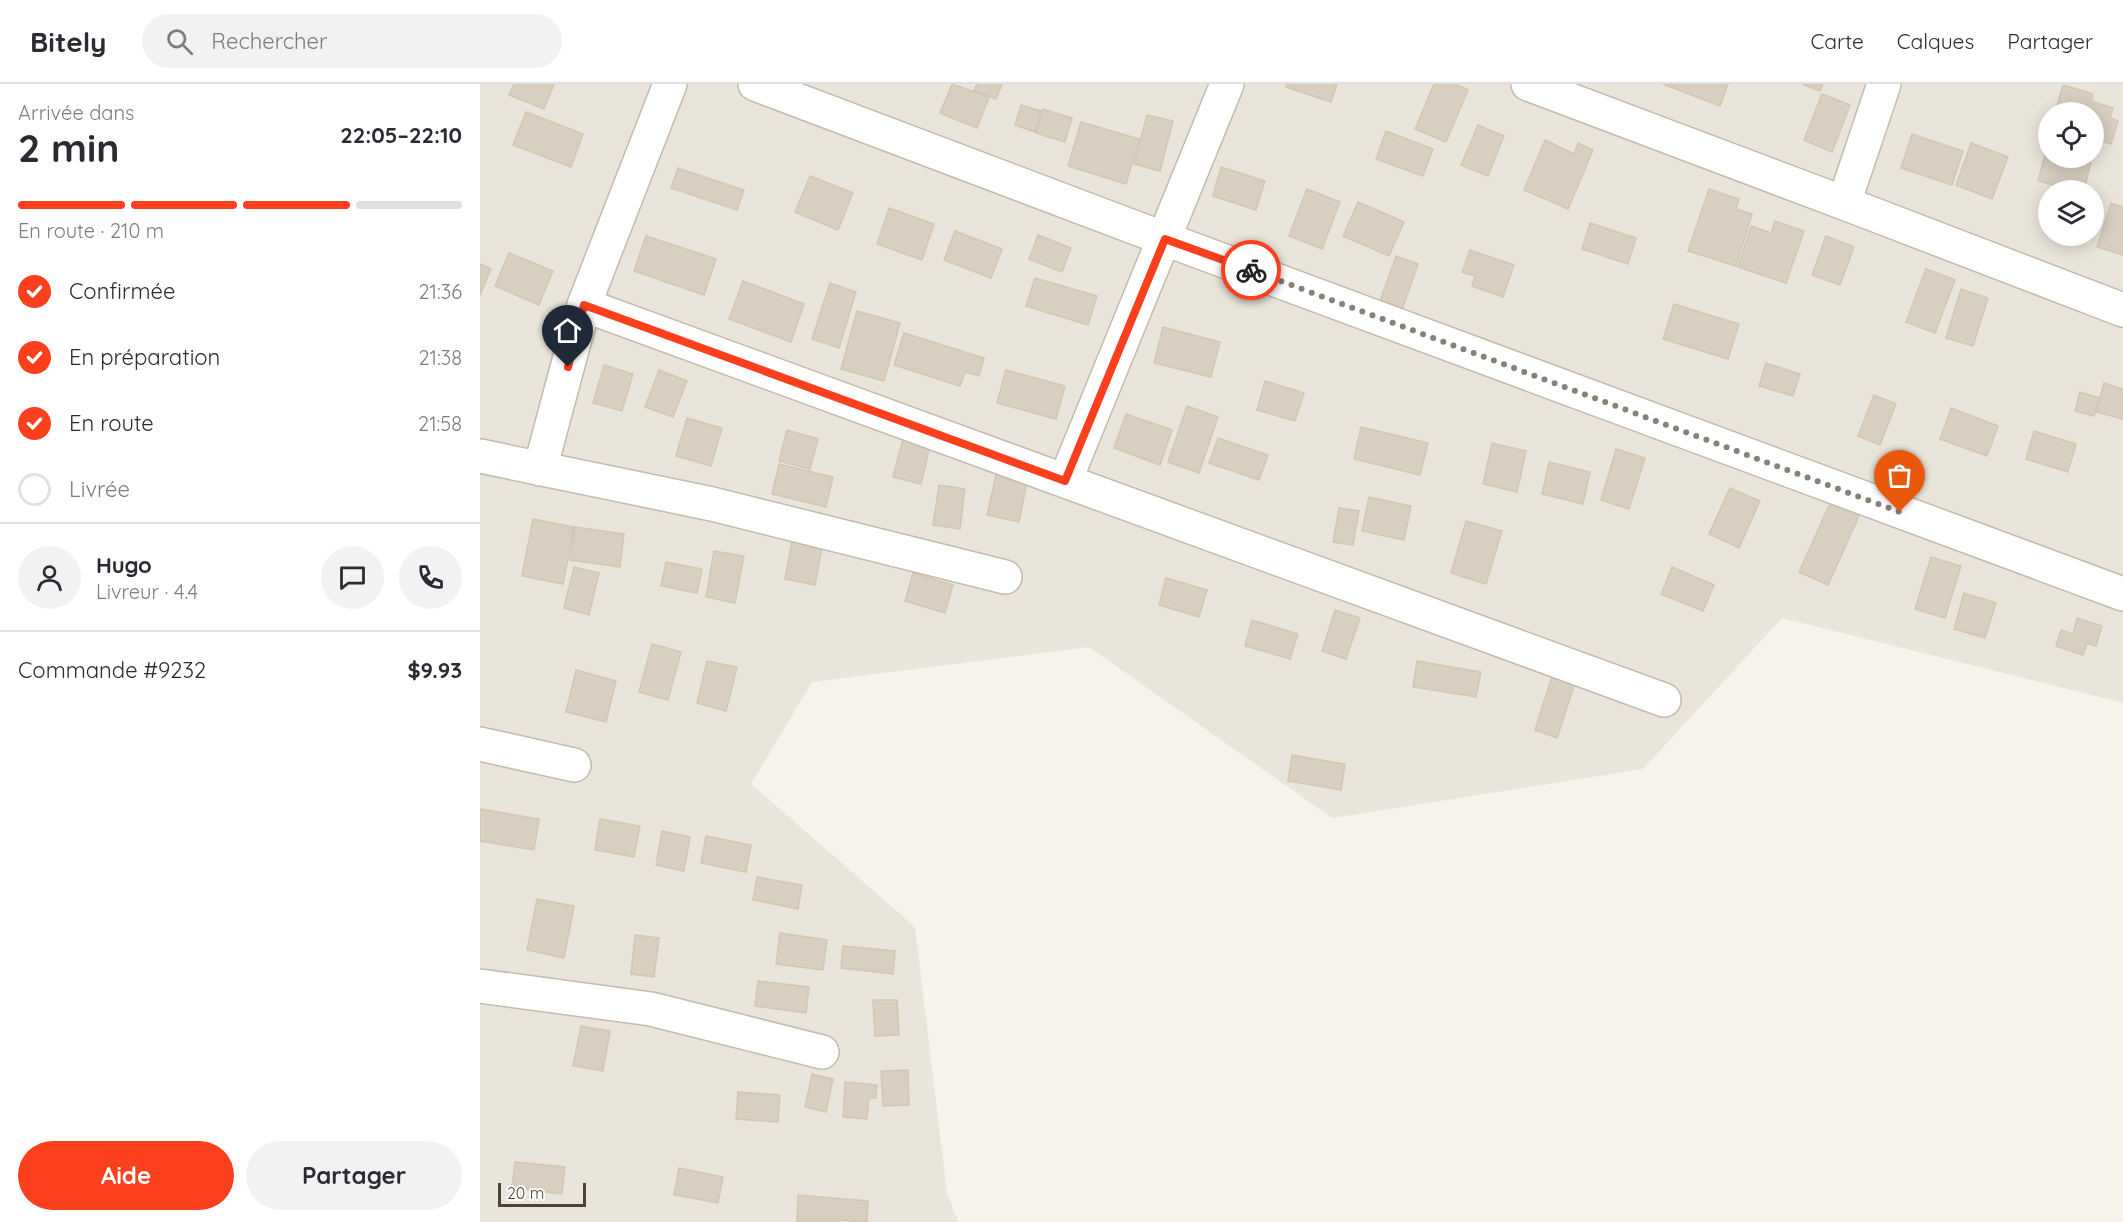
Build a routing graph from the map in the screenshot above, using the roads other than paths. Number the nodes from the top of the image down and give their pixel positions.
1 (670, 84) edge
2 (755, 84) edge
3 (1227, 84) edge
4 (1528, 84) edge
5 (1884, 84) edge
6 (1844, 203) junction
7 (1165, 239) junction
8 (584, 305) junction
9 (2123, 310) edge
10 (480, 456) edge
11 (540, 470) junction
12 (1065, 481) junction
13 (1005, 577) dead end
14 (2123, 594) edge
15 (1664, 700) dead end
16 (480, 744) edge
17 (574, 765) dead end
18 (480, 987) edge
19 (822, 1052) dead end

1 - 8 street
2 - 7 street
3 - 7 street
4 - 6 street
5 - 6 street
6 - 9 street
7 - 12 street
7 - 14 street
8 - 11 street
8 - 12 street
10 - 11 street
11 - 13 street
12 - 15 street
16 - 17 street
18 - 19 street

